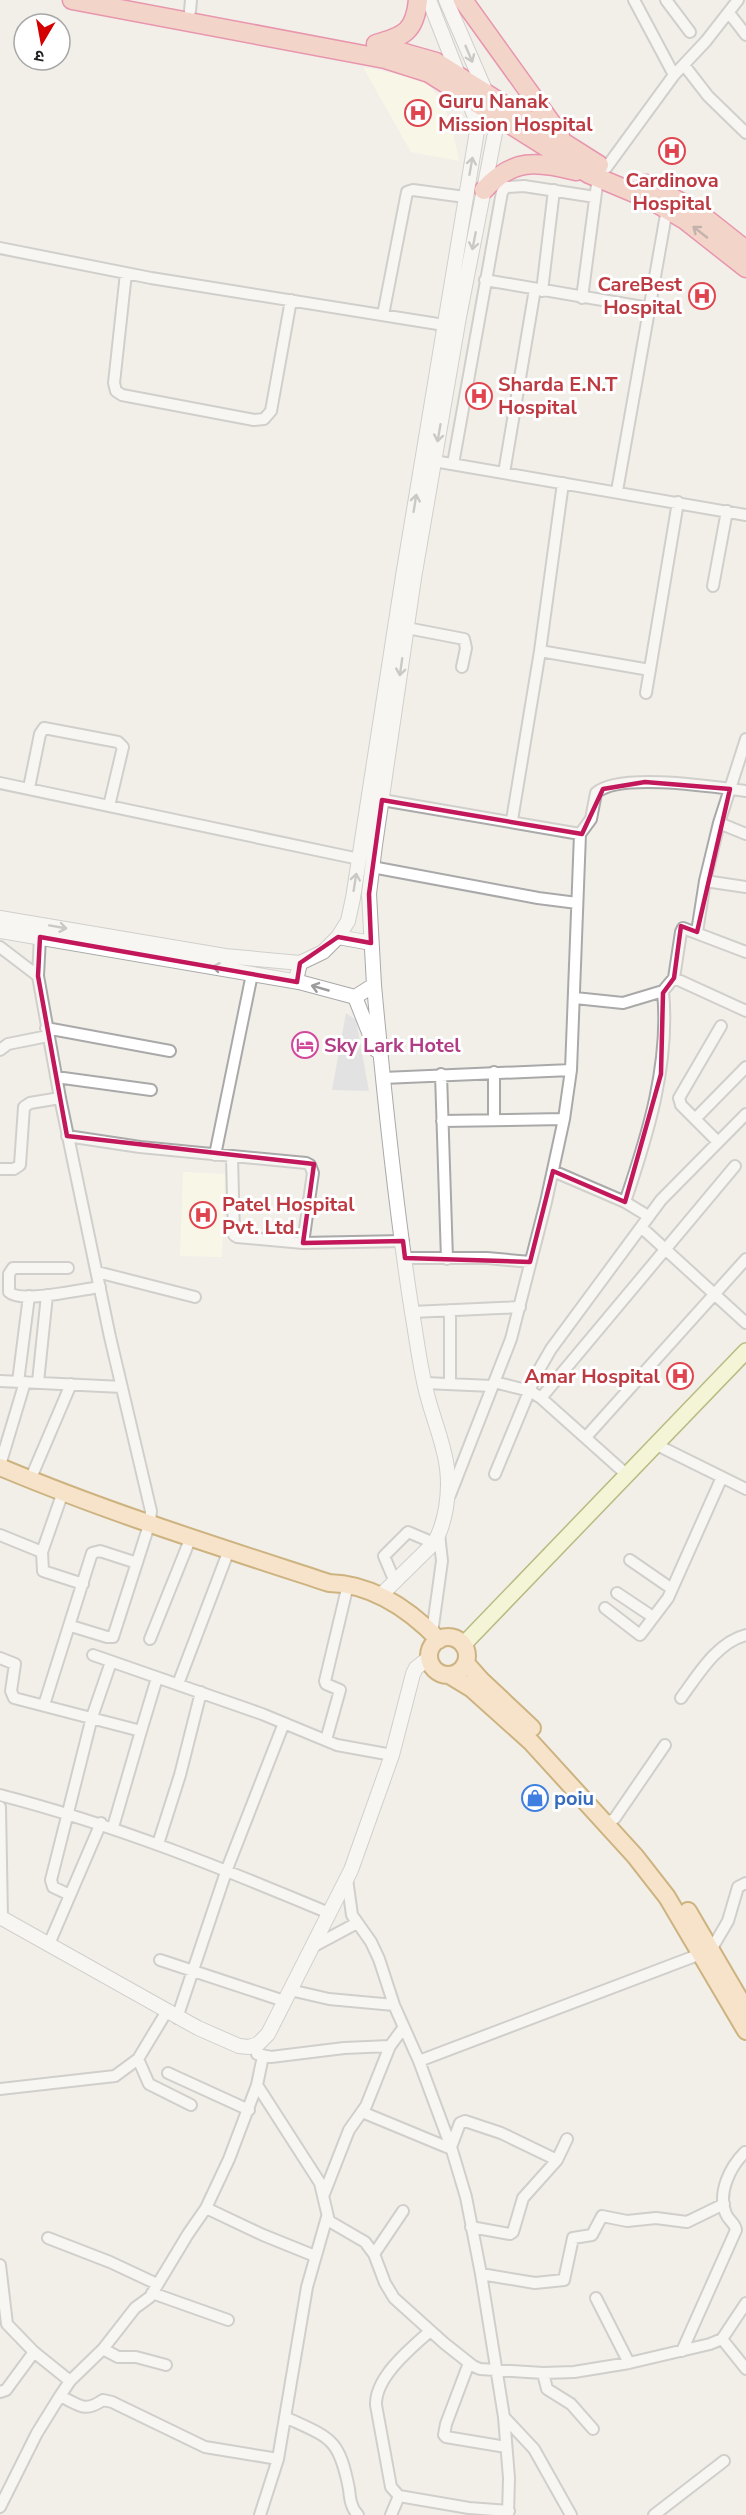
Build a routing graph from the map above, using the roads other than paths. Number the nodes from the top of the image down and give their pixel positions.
1 (72, 0) edge
2 (133, 0) edge
3 (418, 0) edge
4 (429, 0) edge
5 (446, 0) edge
6 (463, 0) edge
7 (634, 0) edge
8 (666, 0) edge
9 (738, 0) edge
10 (190, 5) edge
11 (729, 13) junction
12 (690, 32) dead end
13 (746, 35) edge
14 (375, 45) junction
15 (684, 65) junction
16 (458, 75) junction
17 (674, 75) junction
18 (485, 90) junction
19 (467, 97) junction
20 (495, 113) junction
21 (746, 133) edge
22 (567, 145) junction
23 (598, 173) junction
24 (484, 190) junction
25 (554, 190) junction
26 (465, 197) junction
27 (595, 197) junction
28 (667, 209) junction
29 (0, 248) edge
30 (746, 250) edge
31 (746, 268) edge
32 (126, 273) junction
33 (485, 280) junction
34 (538, 290) junction
35 (582, 297) junction
36 (291, 300) junction
37 (649, 308) junction
38 (383, 315) junction
39 (444, 325) junction
40 (434, 461) junction
41 (453, 464) junction
42 (504, 473) junction
43 (563, 483) junction
44 (617, 491) junction
45 (678, 502) junction
46 (727, 511) junction
47 (746, 515) edge
48 (713, 586) dead end
49 (407, 628) junction
50 (540, 651) junction
51 (462, 667) dead end
52 (650, 670) junction
53 (646, 693) dead end
54 (746, 739) edge
55 (0, 783) edge
56 (28, 788) junction
57 (730, 789) junction
58 (746, 791) edge
59 (382, 800) junction
60 (109, 806) junction
61 (512, 820) junction
62 (719, 823) junction
63 (580, 834) junction
64 (746, 834) edge
65 (359, 859) junction
66 (372, 867) junction
67 (705, 881) junction
68 (746, 887) edge
69 (577, 903) junction
70 (0, 918) edge
71 (0, 931) edge
72 (697, 932) junction
73 (40, 937) junction
74 (338, 937) junction
75 (371, 943) junction
76 (0, 947) edge
77 (746, 952) edge
78 (300, 963) junction
79 (252, 974) junction
80 (38, 976) junction
81 (674, 978) junction
82 (299, 982) junction
83 (374, 985) junction
84 (663, 991) junction
85 (355, 997) junction
86 (575, 998) junction
87 (746, 1011) edge
88 (721, 1026) dead end
89 (47, 1032) junction
90 (0, 1050) edge
91 (170, 1051) dead end
92 (746, 1067) edge
93 (571, 1070) junction
94 (382, 1072) junction
95 (494, 1072) junction
96 (441, 1074) junction
97 (56, 1077) junction
98 (151, 1090) dead end
99 (60, 1098) junction
100 (746, 1114) edge
101 (564, 1119) junction
102 (695, 1119) junction
103 (494, 1120) junction
104 (442, 1121) junction
105 (67, 1136) junction
106 (718, 1142) junction
107 (215, 1155) junction
108 (232, 1156) junction
109 (735, 1166) dead end
110 (0, 1168) edge
111 (553, 1170) junction
112 (625, 1202) junction
113 (648, 1216) junction
114 (641, 1227) junction
115 (403, 1241) junction
116 (303, 1243) junction
117 (666, 1250) junction
118 (405, 1258) junction
119 (746, 1258) edge
120 (447, 1259) junction
121 (530, 1262) junction
122 (68, 1268) dead end
123 (97, 1272) junction
124 (100, 1287) junction
125 (714, 1293) junction
126 (47, 1295) junction
127 (29, 1296) junction
128 (195, 1297) dead end
129 (520, 1307) junction
130 (450, 1310) junction
131 (412, 1312) junction
132 (746, 1323) edge
133 (746, 1351) edge
134 (0, 1381) edge
135 (21, 1382) junction
136 (38, 1383) junction
137 (425, 1383) junction
138 (450, 1383) junction
139 (71, 1384) junction
140 (493, 1384) junction
141 (122, 1387) junction
142 (530, 1391) junction
143 (541, 1398) junction
144 (586, 1437) junction
145 (655, 1444) junction
146 (0, 1466) edge
147 (495, 1474) dead end
148 (626, 1474) junction
149 (722, 1477) junction
150 (30, 1480) junction
151 (746, 1489) edge
152 (63, 1492) junction
153 (444, 1513) junction
154 (150, 1522) junction
155 (0, 1534) edge
156 (191, 1537) junction
157 (436, 1539) junction
158 (230, 1550) junction
159 (42, 1552) junction
160 (630, 1560) dead end
161 (137, 1563) junction
162 (329, 1582) junction
163 (395, 1582) junction
164 (82, 1584) junction
165 (672, 1589) junction
166 (346, 1593) junction
167 (617, 1593) dead end
168 (380, 1596) junction
169 (605, 1608) dead end
170 (653, 1617) junction
171 (70, 1626) junction
172 (746, 1635) edge
173 (150, 1639) dead end
174 (433, 1644) junction
175 (463, 1645) junction
176 (93, 1655) dead end
177 (0, 1658) edge
178 (111, 1662) junction
179 (466, 1663) junction
180 (449, 1675) junction
181 (157, 1678) junction
182 (178, 1684) junction
183 (201, 1692) junction
184 (681, 1698) dead end
185 (44, 1706) junction
186 (92, 1717) junction
187 (284, 1723) junction
188 (141, 1731) junction
189 (326, 1740) junction
190 (665, 1745) dead end
191 (392, 1755) junction
192 (570, 1776) junction
193 (0, 1795) edge
194 (0, 1807) edge
195 (68, 1812) junction
196 (611, 1821) junction
197 (101, 1823) junction
198 (113, 1827) junction
199 (158, 1844) junction
200 (227, 1869) junction
201 (347, 1879) junction
202 (746, 1883) edge
203 (70, 1895) junction
204 (329, 1912) junction
205 (1, 1918) edge
206 (357, 1923) junction
207 (49, 1944) junction
208 (314, 1946) junction
209 (706, 1953) junction
210 (160, 1959) dead end
211 (194, 1971) junction
212 (287, 1995) junction
213 (394, 2005) junction
214 (746, 2010) edge
215 (172, 2014) junction
216 (404, 2027) junction
217 (746, 2031) edge
218 (390, 2046) junction
219 (249, 2047) junction
220 (262, 2056) junction
221 (138, 2059) junction
222 (419, 2061) junction
223 (168, 2073) dead end
224 (257, 2085) junction
225 (0, 2090) edge
226 (191, 2105) dead end
227 (249, 2110) junction
228 (362, 2112) junction
229 (567, 2139) dead end
230 (452, 2147) junction
231 (745, 2151) edge
232 (557, 2160) junction
233 (324, 2194) junction
234 (724, 2204) junction
235 (206, 2208) junction
236 (403, 2211) dead end
237 (327, 2217) junction
238 (471, 2227) junction
239 (48, 2238) dead end
240 (374, 2254) junction
241 (315, 2256) junction
242 (0, 2265) edge
243 (481, 2274) junction
244 (154, 2289) junction
245 (1, 2290) edge
246 (596, 2298) dead end
247 (746, 2302) edge
248 (228, 2320) dead end
249 (430, 2331) junction
250 (722, 2339) junction
251 (103, 2349) junction
252 (682, 2351) junction
253 (34, 2352) junction
254 (469, 2363) junction
255 (629, 2363) junction
256 (166, 2364) dead end
257 (746, 2369) edge
258 (497, 2371) junction
259 (543, 2373) junction
260 (70, 2381) junction
261 (0, 2392) edge
262 (60, 2396) junction
263 (285, 2417) junction
264 (504, 2417) junction
265 (593, 2429) dead end
266 (506, 2447) junction
267 (278, 2459) junction
268 (724, 2461) dead end
269 (399, 2496) junction
270 (0, 2507) edge
271 (0, 2512) edge
272 (509, 2513) edge
273 (4, 2515) edge
274 (260, 2515) edge
275 (358, 2515) edge
276 (391, 2515) edge
277 (571, 2515) edge
278 (654, 2515) edge

1 - 19 highway
2 - 10 highway
3 - 14 highway
4 - 16 street
5 -> 18 street
6 - 22 highway
7 - 17 street
8 - 12 street
9 - 11 street
10 - 14 highway
11 - 13 street
11 - 15 street
14 - 16 highway
15 - 17 street
15 - 21 street
16 - 18 highway
16 - 19 street
17 - 23 street
18 - 20 street
18 - 22 highway
19 - 20 highway
26 -> 19 street
20 - 23 highway
20 - 24 street
22 - 23 highway
23 - 24 highway
23 - 27 street
23 - 28 highway
23 - 30 highway
24 -> 40 street
25 - 27 street
25 - 33 street
25 - 34 street
26 - 38 street
26 - 39 street
27 - 35 street
31 -> 28 highway
28 - 37 street
29 - 32 street
32 - 36 street
32 - 36 street
33 - 34 street
33 - 41 street
34 - 35 street
34 - 42 street
35 - 37 street
36 - 38 street
37 - 44 street
38 - 39 street
65 -> 39 street
40 - 41 street
40 - 49 street
41 - 42 street
42 - 43 street
43 - 44 street
43 - 50 street
44 - 45 street
45 - 46 street
45 - 52 street
46 - 47 street
46 - 48 street
49 - 51 street
49 -> 59 street
50 - 52 street
50 - 61 street
52 - 53 street
54 - 57 street
55 - 56 street
56 - 60 street
56 - 60 street
57 - 58 street
57 - 62 street
57 - 63 street
59 - 61 street
59 - 66 street
60 - 65 street
61 - 63 street
62 - 64 street
62 - 67 street
63 - 69 street
74 -> 65 street
66 - 69 street
66 - 75 street
67 - 68 street
67 - 72 street
69 - 86 street
70 -> 78 street
71 - 73 street
72 - 77 street
72 - 81 street
79 -> 73 street
73 - 80 street
74 - 75 street
74 - 78 street
75 - 83 street
76 - 80 street
78 - 82 street
79 - 82 street
79 - 107 street
80 - 89 street
81 - 84 street
81 - 87 street
85 -> 82 street
83 - 85 street
83 - 94 street
84 - 86 street
84 - 112 street
85 - 94 street
86 - 93 street
88 - 102 street
89 - 90 street
89 - 91 street
89 - 97 street
92 - 102 street
93 - 95 street
93 - 101 street
94 - 96 street
94 - 115 street
95 - 96 street
95 - 103 street
96 - 104 street
97 - 98 street
97 - 99 street
99 - 105 street
99 - 110 street
100 - 106 street
101 - 103 street
101 - 111 street
102 - 106 street
103 - 104 street
104 - 120 street
105 - 107 street
105 - 123 street
106 - 113 street
107 - 108 street
108 - 116 street
108 - 116 street
109 - 117 street
111 - 112 street
111 - 121 street
112 - 113 street
113 - 114 street
114 - 117 street
114 - 142 street
115 - 116 street
115 - 118 street
117 - 125 street
117 - 143 street
118 - 120 street
118 - 131 street
119 - 125 street
120 - 121 street
121 - 129 street
122 - 127 street
123 - 124 street
123 - 128 street
124 - 126 street
124 - 141 street
125 - 132 street
125 - 144 street
126 - 127 street
126 - 136 street
127 - 135 street
129 - 130 street
129 - 140 street
130 - 131 street
130 - 138 street
131 - 137 street
133 - 145 main road
134 - 135 street
135 - 136 street
135 - 146 street
136 - 139 street
137 - 138 street
137 - 153 street
138 - 140 street
139 - 141 street
139 - 150 street
140 - 142 street
140 - 153 street
141 - 154 street
142 - 143 street
142 - 147 street
143 - 144 street
144 - 148 street
145 - 148 main road
145 - 149 street
146 - 150 main road
148 - 175 main road
149 - 151 street
149 - 165 street
150 - 152 main road
152 - 154 main road
152 - 159 street
153 - 157 street
154 - 156 main road
154 - 161 street
155 - 159 street
156 - 158 main road
156 - 173 street
157 - 163 street
157 - 163 street
157 - 174 street
158 - 162 main road
158 - 182 street
159 - 164 street
160 - 165 street
161 - 164 street
161 - 171 street
162 - 166 main road
162 - 168 main road
163 - 168 street
164 - 171 street
165 - 170 street
166 - 174 main road
166 - 189 street
167 - 170 street
168 - 174 main road
169 - 170 street
171 - 185 street
172 - 184 street
174 - 175 main road
174 - 180 main road
174 - 191 street
175 - 179 main road
176 - 178 street
177 - 185 street
178 - 181 street
178 - 186 street
179 - 180 main road
179 - 192 main road
180 - 192 main road
181 - 182 street
181 - 188 street
182 - 183 street
183 - 187 street
183 - 199 street
185 - 186 street
186 - 188 street
186 - 195 street
187 - 189 street
187 - 200 street
188 - 198 street
189 - 191 street
190 - 196 street
191 - 201 street
192 - 196 main road
193 - 195 street
194 - 205 street
195 - 197 street
195 - 203 street
196 - 209 main road
197 - 198 street
197 - 203 street
198 - 199 street
199 - 200 street
200 - 204 street
200 - 211 street
201 - 204 street
201 - 206 street
202 - 209 street
203 - 207 street
204 - 208 street
205 - 207 street
206 - 208 street
206 - 213 street
207 - 215 street
208 - 212 street
209 - 214 main road
209 - 217 main road
209 - 222 street
210 - 211 street
211 - 212 street
211 - 215 street
212 - 213 street
212 - 219 street
213 - 216 street
215 - 219 street
215 - 221 street
216 - 218 street
216 - 222 street
218 - 220 street
218 - 228 street
219 - 220 street
220 - 224 street
221 - 225 street
221 - 226 street
222 - 230 street
223 - 227 street
224 - 227 street
224 - 233 street
227 - 235 street
228 - 230 street
228 - 233 street
229 - 232 street
230 - 232 street
230 - 238 street
231 - 234 street
232 - 238 street
233 - 237 street
234 - 243 street
234 - 252 street
235 - 241 street
235 - 244 street
236 - 240 street
237 - 240 street
237 - 241 street
238 - 243 street
239 - 244 street
240 - 249 street
241 - 263 street
242 - 245 street
243 - 258 street
244 - 248 street
244 - 251 street
245 - 253 street
246 - 255 street
247 - 250 street
249 - 254 street
249 - 269 street
250 - 252 street
250 - 257 street
251 - 256 street
251 - 260 street
252 - 255 street
253 - 260 street
253 - 261 street
254 - 258 street
254 - 266 street
255 - 259 street
258 - 259 street
258 - 264 street
259 - 265 street
260 - 262 street
262 - 267 street
262 - 270 street
263 - 267 street
263 - 275 street
264 - 266 street
264 - 277 street
266 - 272 street
267 - 274 street
268 - 278 street
269 - 272 street
269 - 276 street
271 - 273 street

